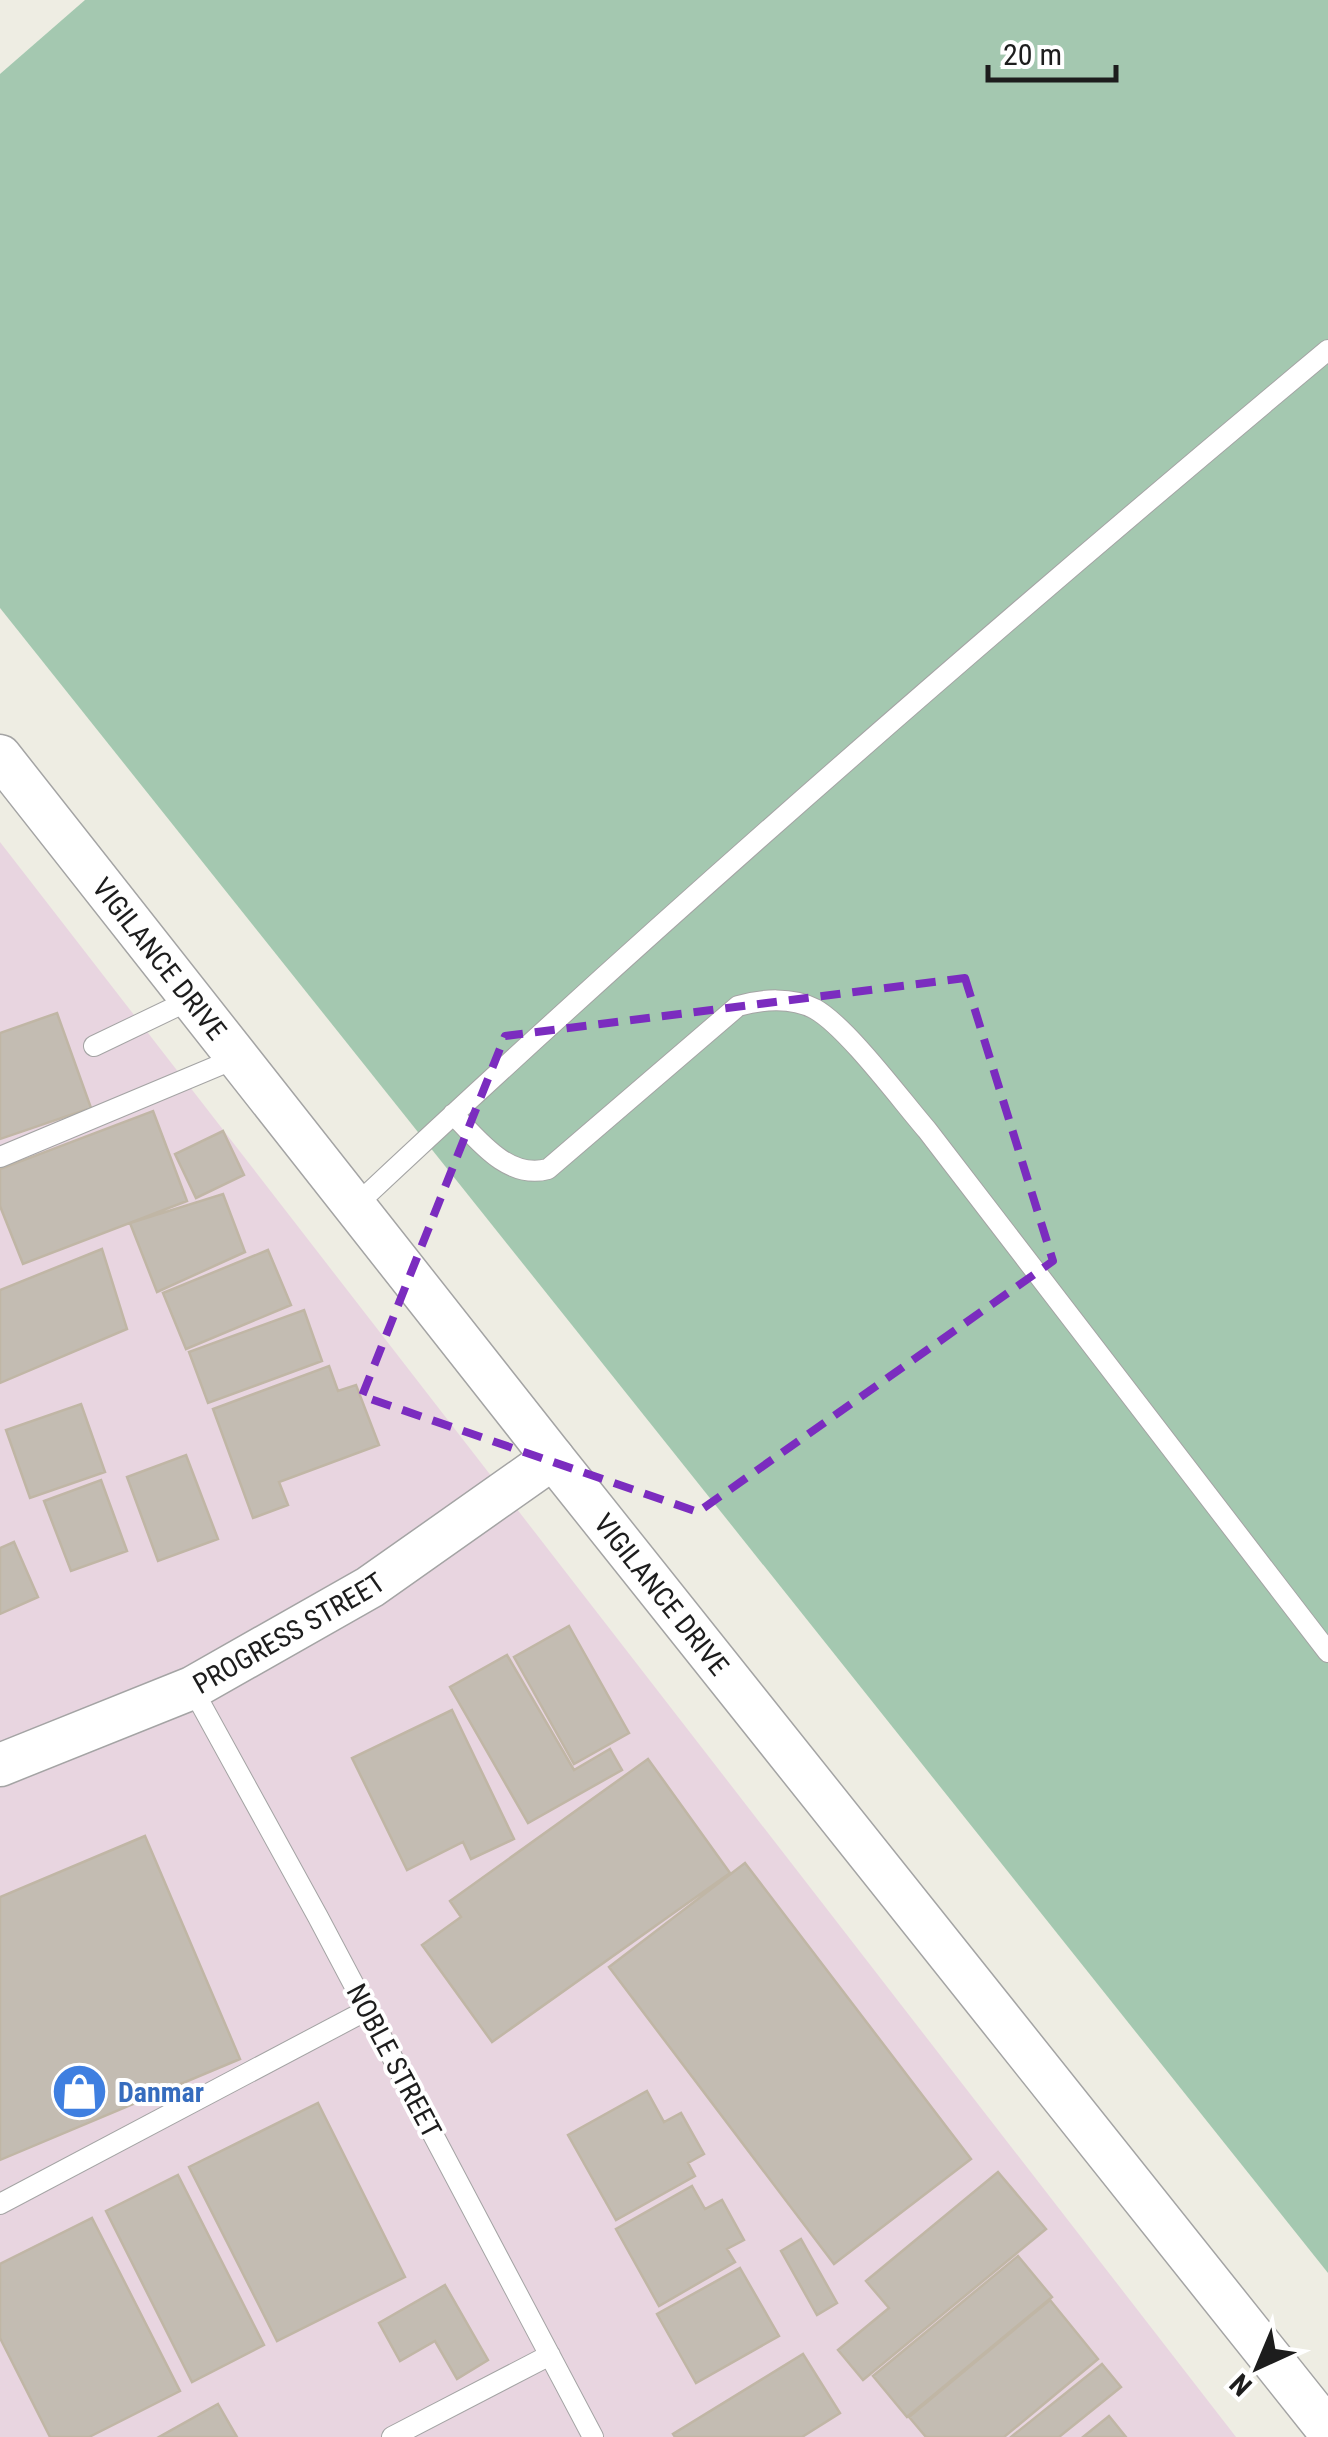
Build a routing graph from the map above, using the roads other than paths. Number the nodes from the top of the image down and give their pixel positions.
1 (1328, 350) edge
2 (0, 756) edge
3 (192, 998) junction
4 (94, 1046) dead end
5 (238, 1058) junction
6 (453, 1114) junction
7 (0, 1158) edge
8 (355, 1206) junction
9 (553, 1458) junction
10 (1328, 1652) edge
11 (192, 1688) junction
12 (0, 1765) edge
13 (367, 2010) junction
14 (0, 2204) edge
15 (550, 2355) junction
16 (1328, 2430) edge
17 (392, 2437) edge
18 (593, 2437) edge

1 - 6 lane
2 - 3 street, VIGILANCE DRIVE
3 - 4 lane
3 - 5 street, VIGILANCE DRIVE
5 - 7 lane
5 - 8 street, VIGILANCE DRIVE
6 - 8 lane
6 - 10 lane
8 - 9 street, VIGILANCE DRIVE
9 - 11 street, PROGRESS STREET
9 - 16 street, VIGILANCE DRIVE
11 - 12 street, PROGRESS STREET
11 - 13 lane, NOBLE STREET
13 - 14 lane
13 - 15 lane, NOBLE STREET
15 - 17 lane
15 - 18 lane, NOBLE STREET

